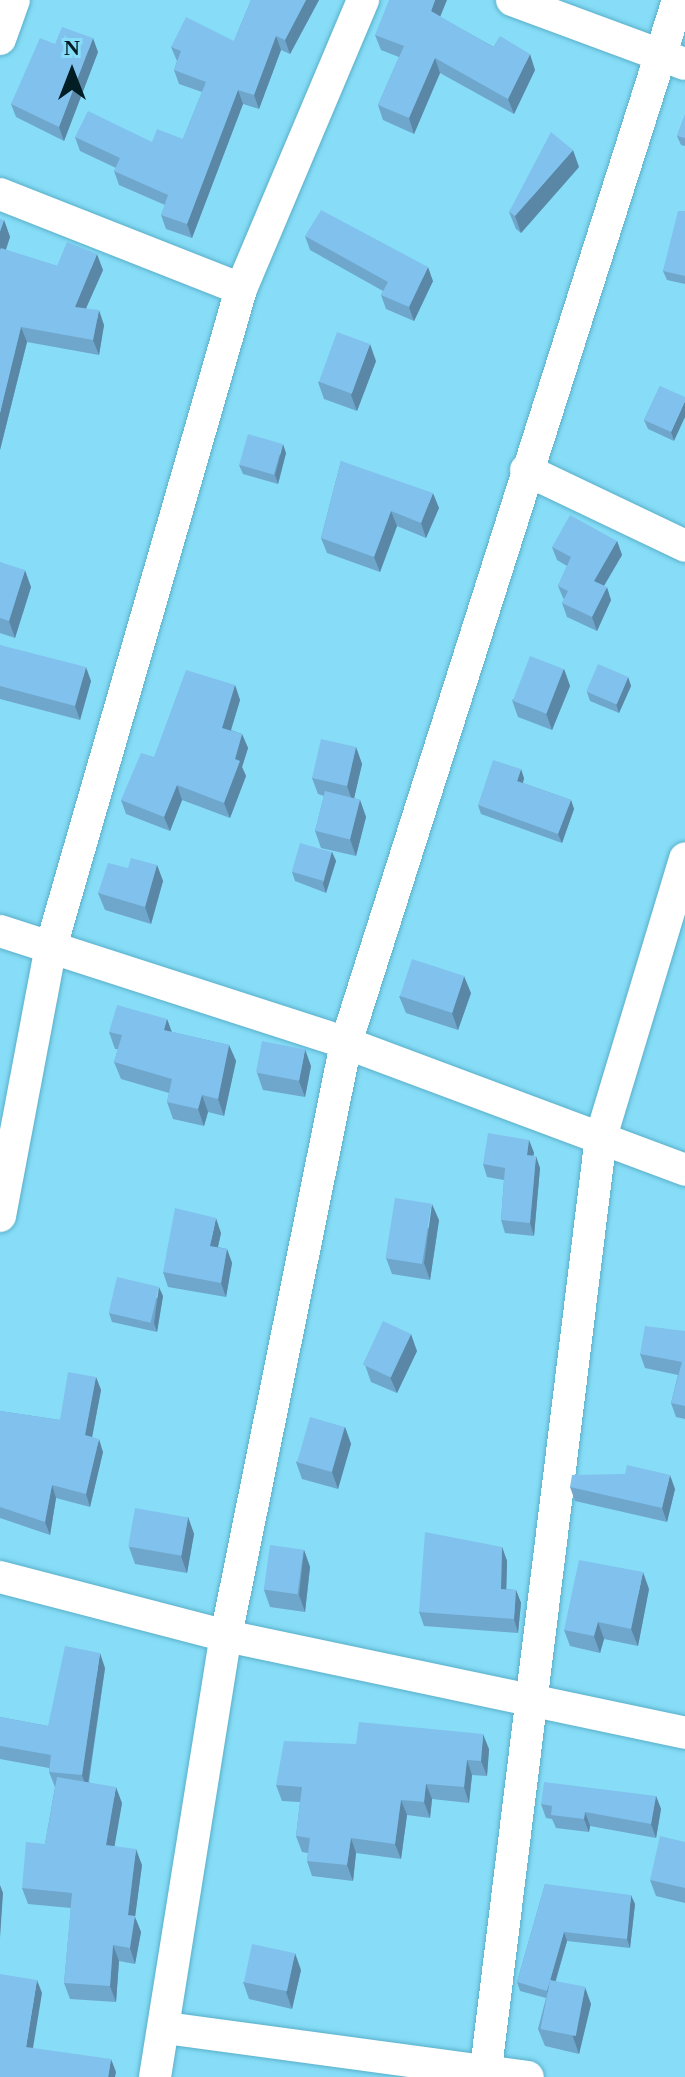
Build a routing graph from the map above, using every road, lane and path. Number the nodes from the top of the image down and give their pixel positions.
1 (14, 0) edge
2 (363, 0) edge
3 (512, 0) edge
4 (678, 0) edge
5 (0, 39) edge
6 (671, 59) edge
7 (0, 194) edge
8 (241, 289) junction
9 (526, 470) junction
10 (685, 546) edge
11 (685, 858) edge
12 (0, 931) edge
13 (51, 947) junction
14 (346, 1043) junction
15 (601, 1137) junction
16 (685, 1170) edge
17 (0, 1216) edge
18 (0, 1577) edge
19 (226, 1636) junction
20 (526, 1701) junction
21 (685, 1733) edge
22 (166, 2028) junction
23 (485, 2073) edge
24 (155, 2077) edge
25 (528, 2077) edge

1 - 5 street
2 - 8 street
3 - 6 street
4 - 6 street
6 - 9 street
7 - 8 street
8 - 13 street
9 - 10 street
9 - 14 street
11 - 15 street
12 - 13 street
13 - 14 street
13 - 17 street
14 - 15 street
14 - 19 street
15 - 16 street
15 - 20 street
18 - 19 street
19 - 20 street
19 - 22 street
20 - 21 street
20 - 23 street
22 - 23 street
22 - 24 street
23 - 25 street

